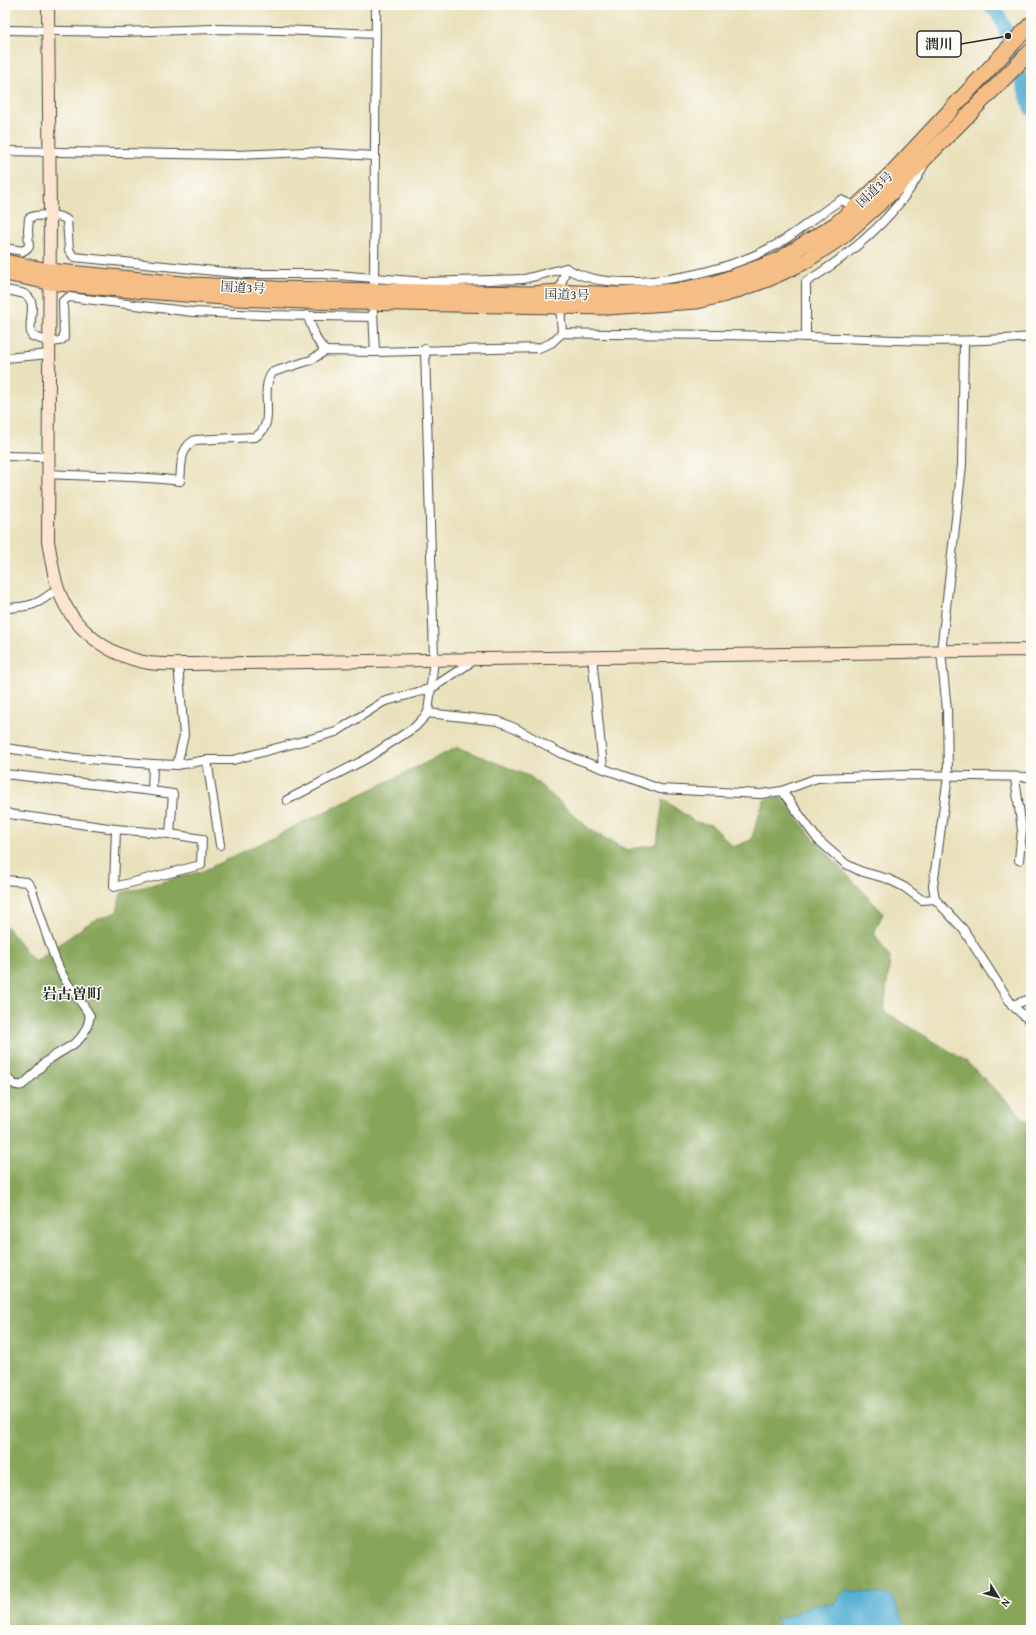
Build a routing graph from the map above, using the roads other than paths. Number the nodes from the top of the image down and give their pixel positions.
1 (48, 5) edge
2 (376, 5) edge
3 (1031, 24) edge
4 (5, 30) edge
5 (48, 30) junction
6 (376, 34) junction
7 (1030, 52) edge
8 (5, 150) edge
9 (49, 151) junction
10 (931, 152) junction
11 (375, 156) junction
12 (856, 207) junction
13 (50, 216) junction
14 (5, 248) edge
15 (5, 262) edge
16 (566, 268) junction
17 (5, 273) edge
18 (49, 277) junction
19 (5, 290) edge
20 (374, 290) junction
21 (560, 299) junction
22 (307, 315) junction
23 (373, 317) junction
24 (562, 333) junction
25 (806, 337) junction
26 (1031, 337) edge
27 (964, 341) junction
28 (50, 348) junction
29 (425, 349) junction
30 (325, 350) junction
31 (375, 352) junction
32 (5, 358) edge
33 (5, 456) edge
34 (48, 457) junction
35 (48, 474) junction
36 (58, 588) junction
37 (5, 608) edge
38 (941, 652) junction
39 (1031, 652) edge
40 (592, 656) junction
41 (477, 658) junction
42 (434, 659) junction
43 (178, 664) junction
44 (432, 688) junction
45 (428, 713) junction
46 (5, 748) edge
47 (207, 760) junction
48 (153, 764) junction
49 (177, 765) junction
50 (603, 768) junction
51 (5, 774) edge
52 (948, 776) junction
53 (1015, 778) junction
54 (1031, 778) edge
55 (782, 791) junction
56 (152, 792) junction
57 (287, 800) dead end
58 (5, 812) edge
59 (116, 829) junction
60 (170, 834) junction
61 (220, 845) dead end
62 (1019, 860) dead end
63 (5, 880) edge
64 (935, 899) junction
65 (1031, 999) edge
66 (1012, 1005) junction
67 (1031, 1022) edge
68 (5, 1075) edge

1 - 5 street
2 - 6 street
3 - 12 highway, 国道3号
4 - 5 street
5 - 6 street
5 - 9 street
6 - 11 street
7 - 10 highway, 国道3号
8 - 9 street
9 - 11 street
9 - 13 street
10 - 21 highway, 国道3号
10 - 25 street
11 - 20 street
12 - 16 street
12 - 21 highway, 国道3号
13 - 14 street
13 - 18 street
13 - 20 street
15 - 18 highway, 国道3号
16 - 20 street
16 - 21 street
17 - 18 highway, 国道3号
18 - 20 highway, 国道3号
18 - 28 street
19 - 28 street
20 - 21 highway, 国道3号
20 - 23 street
21 - 24 street
22 - 23 street
22 - 28 street
22 - 30 street
23 - 31 street
24 - 25 street
24 - 29 street
25 - 27 street
26 - 27 street
27 - 38 street
28 - 32 street
28 - 34 street
29 - 31 street
29 - 42 street
30 - 31 street
30 - 35 street
33 - 34 street
34 - 35 street
35 - 36 street
36 - 37 street
36 - 43 street
38 - 39 street
38 - 40 street
38 - 52 street
40 - 41 street
40 - 50 street
41 - 42 street
41 - 44 street
42 - 43 street
42 - 44 street
43 - 49 street
44 - 45 street
44 - 47 street
45 - 50 street
45 - 57 street
46 - 48 street
47 - 49 street
47 - 61 street
48 - 49 street
48 - 56 street
50 - 55 street
51 - 56 street
52 - 53 street
52 - 55 street
52 - 64 street
53 - 54 street
53 - 62 street
55 - 64 street
56 - 60 street
58 - 59 street
59 - 60 street
59 - 60 street
63 - 68 street
64 - 66 street
65 - 66 street
66 - 67 street

